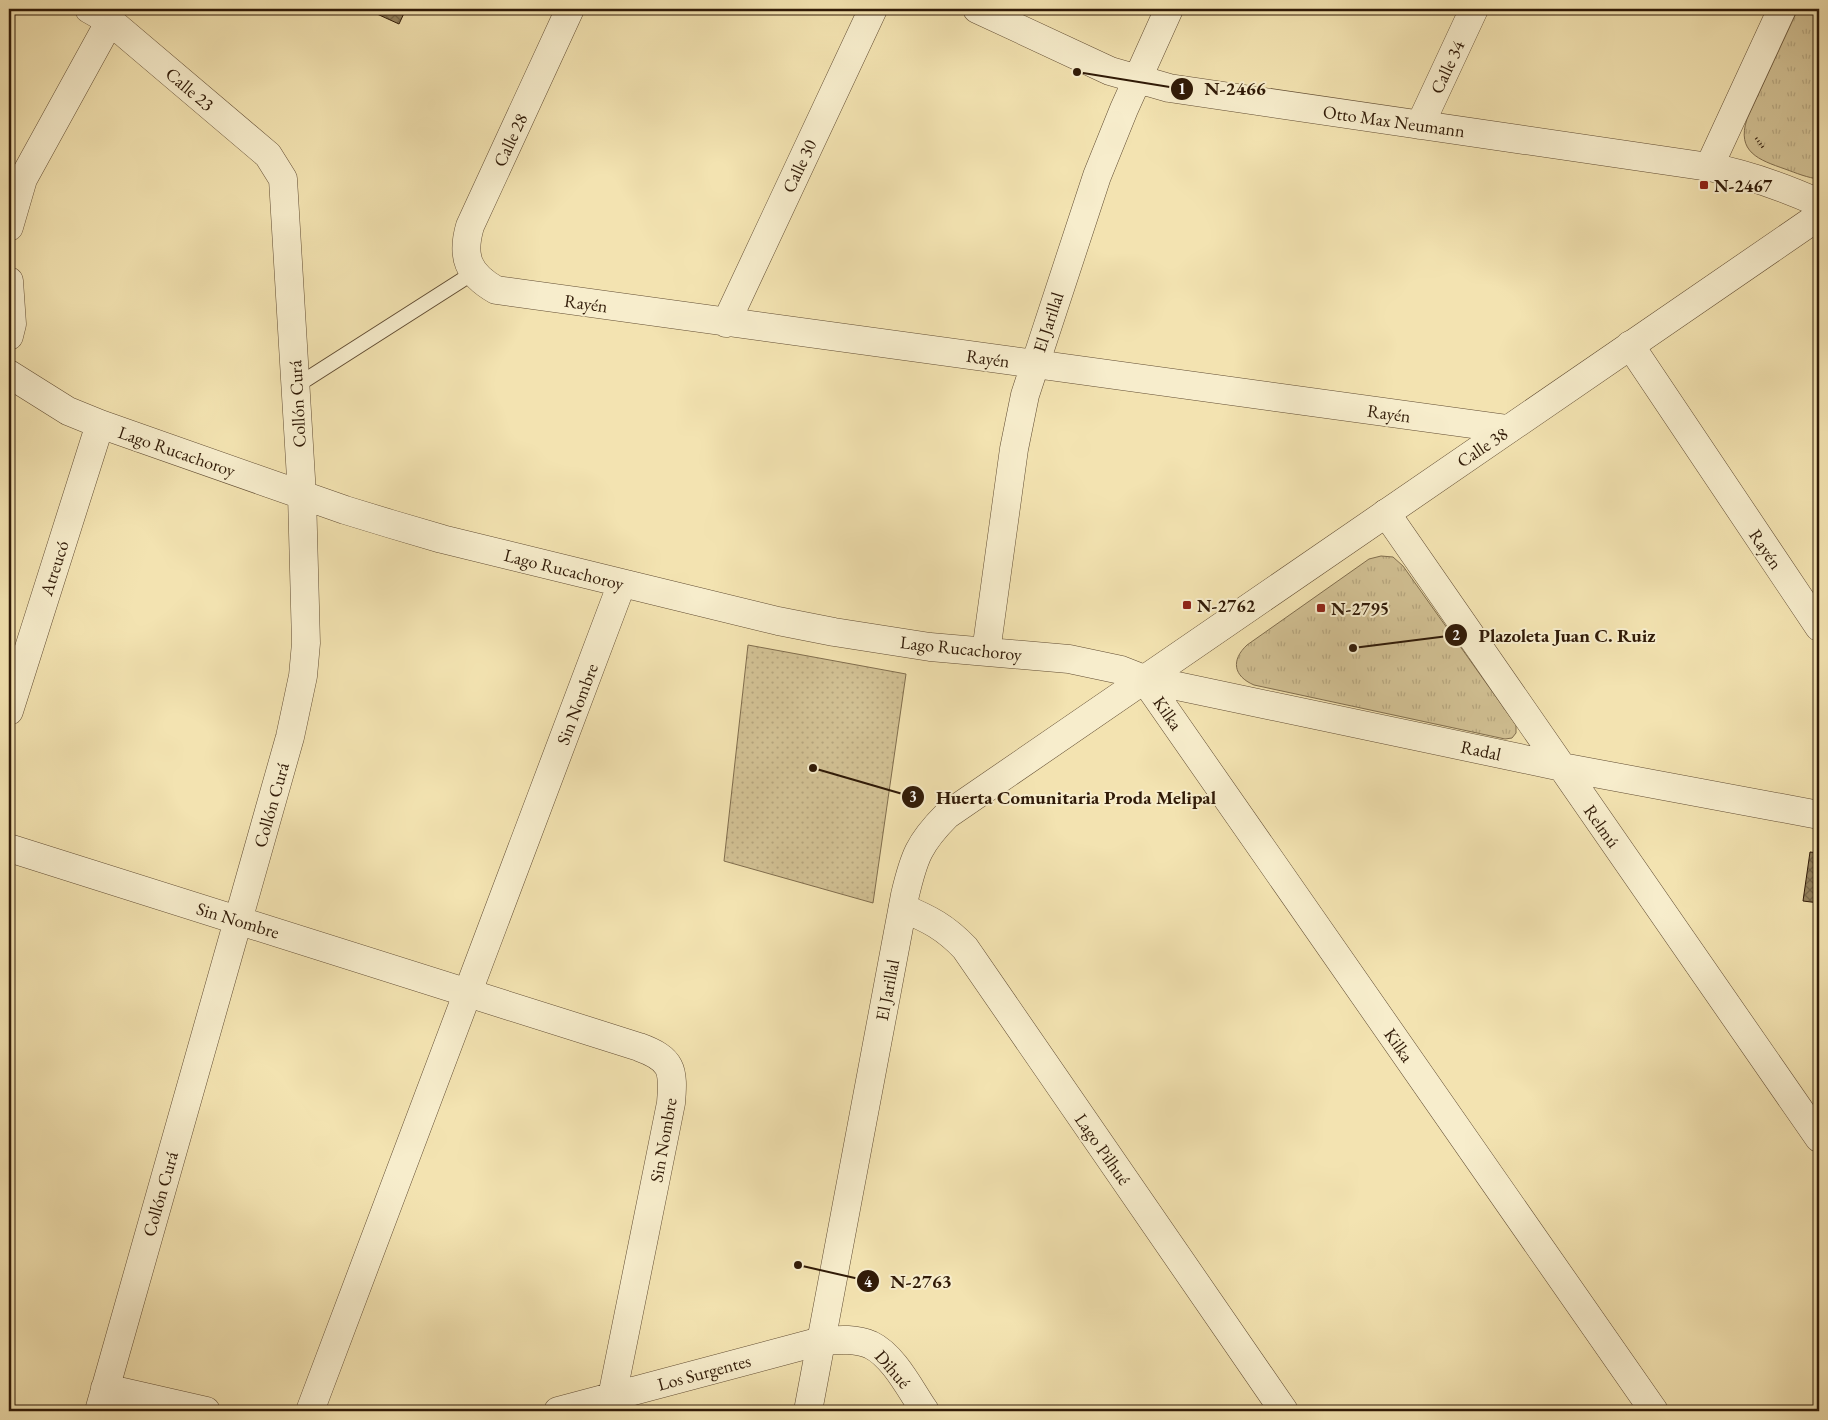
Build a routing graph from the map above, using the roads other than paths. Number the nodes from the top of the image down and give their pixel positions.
1 (570, 9) edge
2 (873, 9) edge
3 (977, 9) edge
4 (1169, 9) edge
5 (1474, 9) edge
6 (1782, 9) edge
7 (99, 15) edge
8 (1137, 80) junction
9 (1420, 125) junction
10 (1709, 167) junction
11 (283, 179) joint
12 (1819, 203) edge
13 (1819, 216) edge
14 (9, 227) edge
15 (473, 273) junction
16 (9, 281) edge
17 (726, 323) junction
18 (9, 336) edge
19 (1630, 345) junction
20 (1034, 364) junction
21 (9, 374) edge
22 (296, 386) junction
23 (100, 424) junction
24 (1508, 429) junction
25 (302, 495) junction
26 (1386, 513) junction
27 (622, 584) junction
28 (1819, 627) edge
29 (986, 652) junction
30 (1144, 679) junction
31 (9, 711) edge
32 (1562, 767) junction
33 (1819, 815) edge
34 (9, 848) edge
35 (903, 908) junction
36 (238, 920) junction
37 (468, 992) junction
38 (1819, 1138) edge
39 (821, 1341) junction
40 (612, 1397) junction
41 (102, 1400) edge
42 (206, 1411) edge
43 (310, 1411) edge
44 (558, 1411) edge
45 (808, 1411) edge
46 (925, 1411) edge
47 (1284, 1411) edge
48 (1654, 1411) edge

1 - 15 street, Calle 28
2 - 17 street, Calle 30
3 - 8 street, Otto Max Neumann
4 - 8 street, El Jarillal
5 - 9 street, Calle 34
6 - 10 street
7 - 11 street, Calle 23
7 - 14 street
8 - 9 street, Otto Max Neumann
8 - 20 street, El Jarillal
9 - 10 street, Otto Max Neumann
10 - 12 street, Otto Max Neumann
11 - 22 street, Collón Curá
13 - 19 street, Calle 38
15 - 17 street, Rayén
15 - 22 lane
16 - 18 street
17 - 20 street, Rayén
19 - 24 street, Calle 38
19 - 28 street, Rayén
20 - 24 street, Rayén
20 - 29 street, El Jarillal
21 - 23 street, Lago Rucachoroy
22 - 25 street, Collón Curá
23 - 25 street, Lago Rucachoroy
23 - 31 street, Atreucó
24 - 26 street, Calle 38
25 - 27 street, Lago Rucachoroy
25 - 36 street, Collón Curá
26 - 30 street, Calle 38
26 - 32 street, Relmú
27 - 29 street, Lago Rucachoroy
27 - 37 street, Sin Nombre
29 - 30 street, Lago Rucachoroy
30 - 32 street, Radal
30 - 35 street, El Jarillal
30 - 48 street, Kilka
32 - 33 street, Radal
32 - 38 street, Relmú
34 - 36 street, Sin Nombre
35 - 39 street, El Jarillal
35 - 47 street, Lago Pilhué
36 - 37 street, Sin Nombre
36 - 41 street, Collón Curá
37 - 40 street, Sin Nombre
37 - 43 street, Sin Nombre
39 - 40 street, Los Surgentes
39 - 45 street, El Jarillal
39 - 46 street, Dihué
40 - 44 street, Los Surgentes
41 - 42 street

